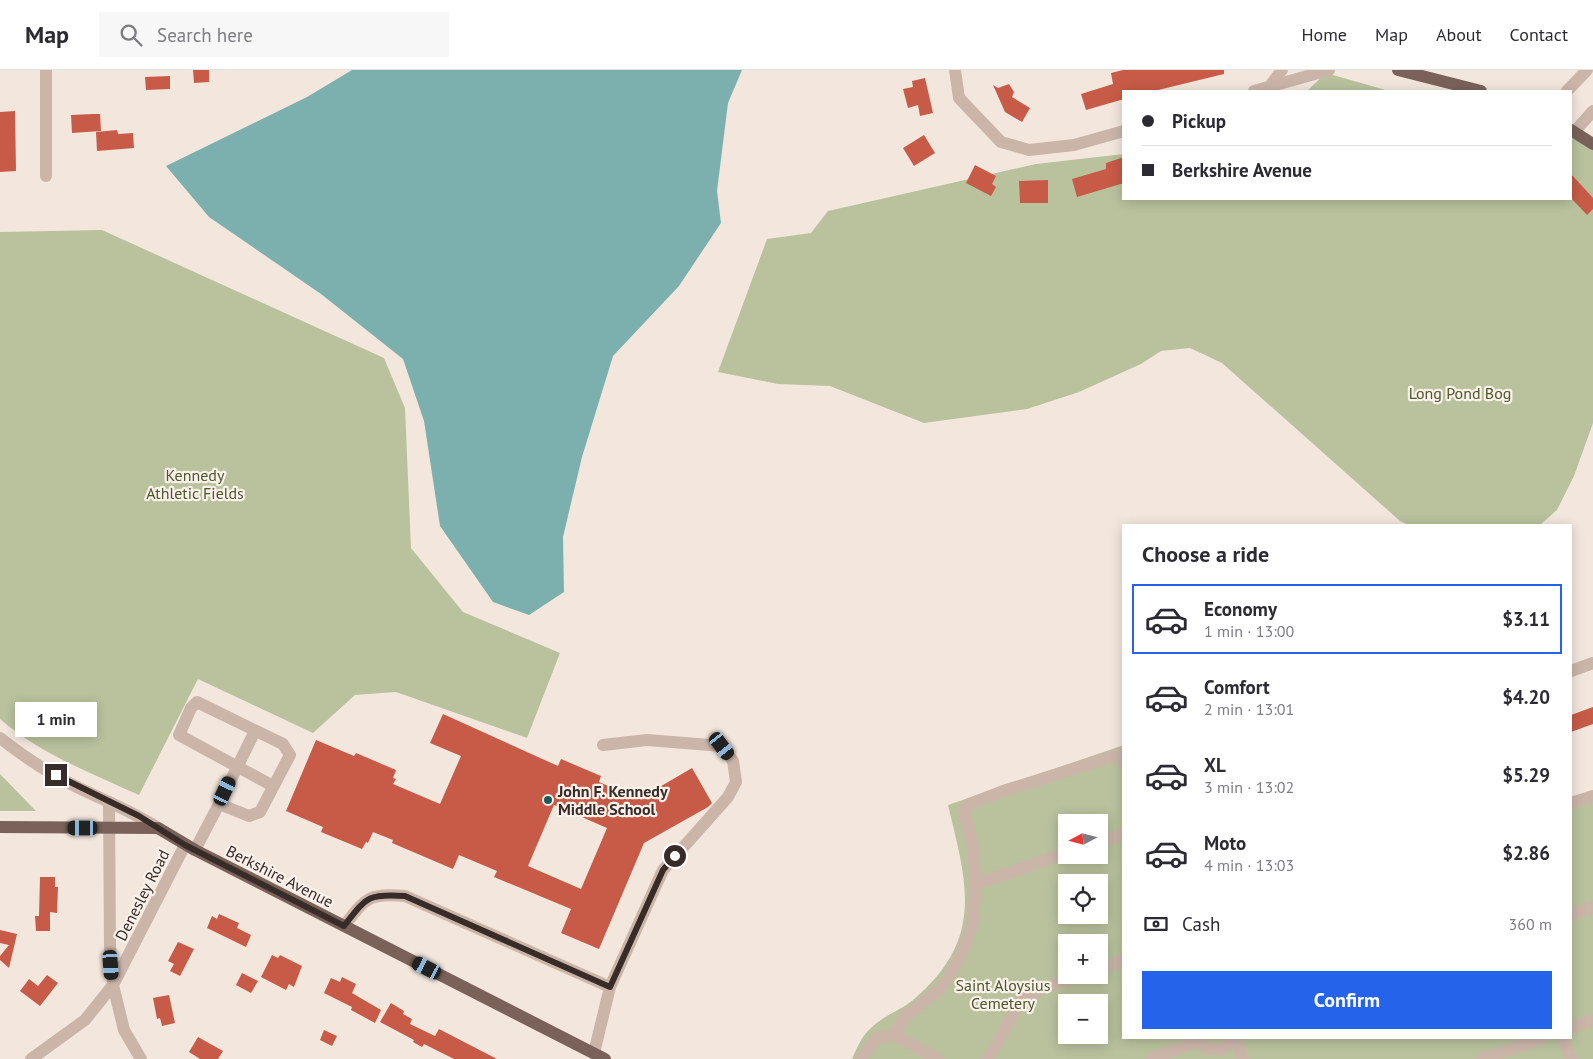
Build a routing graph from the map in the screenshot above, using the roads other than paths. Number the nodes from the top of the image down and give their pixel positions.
1 (46, 70) edge
2 (955, 70) edge
3 (1282, 70) edge
4 (1329, 70) edge
5 (1398, 70) edge
6 (1588, 74) edge
7 (1270, 86) junction
8 (1257, 90) edge
9 (1477, 90) edge
10 (1568, 90) edge
11 (1593, 111) edge
12 (1573, 130) edge
13 (1122, 131) edge
14 (1593, 144) edge
15 (46, 176) dead end
16 (1593, 663) edge
17 (1572, 671) edge
18 (255, 730) junction
19 (0, 738) edge
20 (603, 745) dead end
21 (1122, 754) edge
22 (236, 766) junction
23 (273, 786) junction
24 (1593, 796) edge
25 (109, 802) junction
26 (1572, 803) edge
27 (219, 804) junction
28 (0, 827) edge
29 (110, 828) junction
30 (158, 828) junction
31 (1122, 835) edge
32 (1108, 839) edge
33 (190, 848) junction
34 (1058, 856) edge
35 (976, 884) junction
36 (1593, 907) edge
37 (1572, 915) edge
38 (344, 926) junction
39 (1122, 961) edge
40 (1108, 966) edge
41 (1058, 983) edge
42 (113, 985) junction
43 (610, 987) junction
44 (1593, 1020) edge
45 (1572, 1028) edge
46 (894, 1035) junction
47 (1231, 1039) edge
48 (1236, 1039) edge
49 (1540, 1039) edge
50 (1563, 1039) edge
51 (1197, 1040) edge
52 (599, 1056) edge
53 (31, 1059) edge
54 (141, 1059) edge
55 (860, 1059) edge
56 (938, 1059) edge
57 (988, 1059) edge
58 (1151, 1059) edge
59 (1243, 1059) edge
60 (1482, 1059) edge
61 (1571, 1059) edge

1 - 15 street
2 - 13 street
3 - 7 street
4 - 7 street
5 - 9 main road
6 - 10 street
7 - 8 street
11 - 12 street
12 - 14 main road
16 - 17 street
18 - 22 street, Denesley Road
18 - 22 street
18 - 23 street
19 - 25 street, Berkshire Avenue
20 - 43 street
21 - 35 street
22 - 23 street
22 - 27 street, Denesley Road
23 - 27 street
24 - 26 street
25 - 29 street, Denesley Road
25 - 30 street, Berkshire Avenue
27 - 33 street, Denesley Road
28 - 29 main road
29 - 30 main road
29 - 42 street, Denesley Road
30 - 33 main road, Berkshire Avenue
31 - 32 street
33 - 38 main road, Berkshire Avenue
33 - 42 street, Denesley Road
34 - 35 street
35 - 46 street
36 - 37 street
38 - 43 street
38 - 52 main road, Berkshire Avenue
39 - 40 street
41 - 57 street
42 - 53 street, Denesley Road
42 - 54 street, Denesley Road
43 - 52 street
44 - 45 street
46 - 55 street
46 - 56 street
47 - 51 street
48 - 59 street
49 - 60 street
50 - 61 street
51 - 58 street

